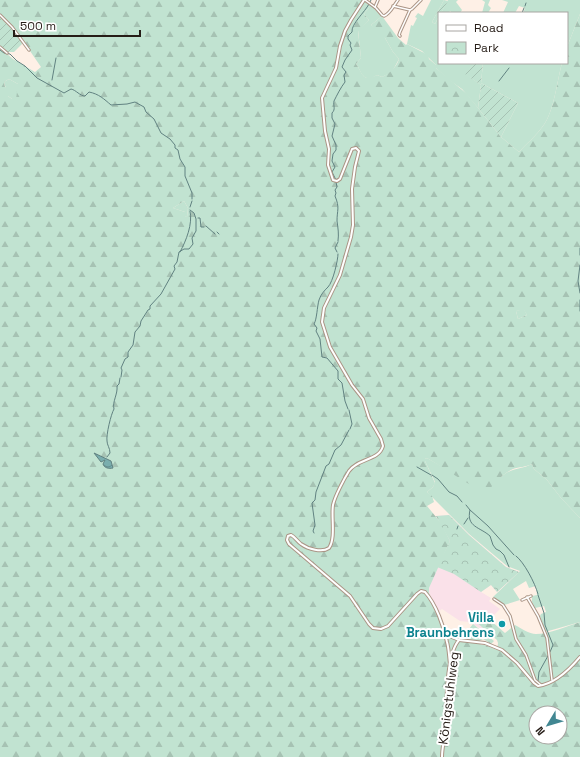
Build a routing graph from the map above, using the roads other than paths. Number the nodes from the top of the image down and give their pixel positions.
1 (365, 0) edge
2 (378, 0) edge
3 (398, 0) edge
4 (421, 0) edge
5 (393, 6) junction
6 (375, 7) junction
7 (410, 10) junction
8 (0, 15) edge
9 (400, 36) dead end
10 (0, 47) edge
11 (29, 50) dead end
12 (7, 53) dead end
13 (531, 596) dead end
14 (527, 598) junction
15 (494, 600) dead end
16 (522, 600) dead end
17 (445, 633) junction
18 (458, 640) junction
19 (580, 657) edge
20 (450, 664) junction
21 (552, 680) junction
22 (541, 685) junction
23 (442, 757) edge

1 - 6 street
1 - 17 street
2 - 6 street
3 - 5 street
4 - 7 street
5 - 6 street
5 - 7 street
7 - 9 street
8 - 11 street
10 - 12 street
13 - 14 street
14 - 16 street
14 - 21 street
15 - 22 street
17 - 18 street
17 - 20 street
18 - 20 street, Königstuhlweg
18 - 22 street
19 - 21 street
20 - 23 street, Königstuhlweg
21 - 22 street

